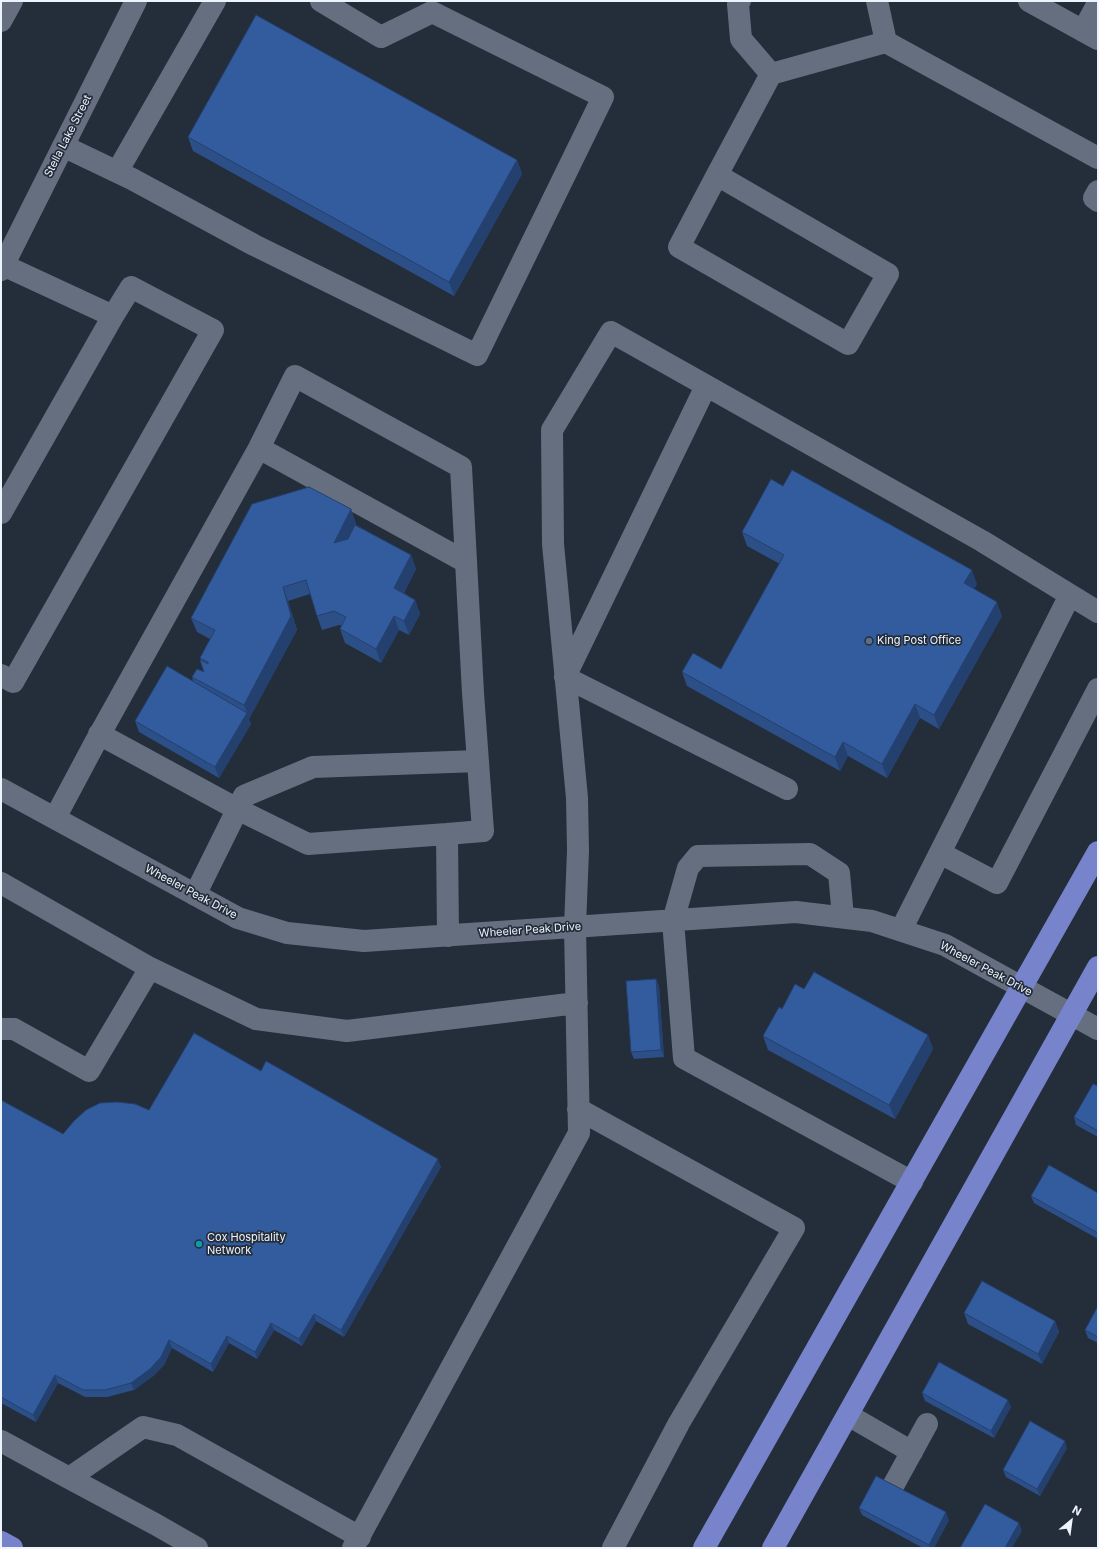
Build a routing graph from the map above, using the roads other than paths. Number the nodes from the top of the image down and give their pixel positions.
1 (12, 1) edge
2 (136, 1) edge
3 (215, 1) edge
4 (321, 1) edge
5 (740, 1) edge
6 (877, 1) edge
7 (1028, 1) edge
8 (1098, 4) edge
9 (1, 22) edge
10 (1091, 35) edge
11 (886, 42) junction
12 (771, 74) junction
13 (63, 146) junction
14 (1098, 158) edge
15 (117, 172) junction
16 (717, 175) junction
17 (1098, 191) edge
18 (1098, 201) edge
19 (2, 268) edge
20 (112, 316) junction
21 (706, 386) junction
22 (260, 448) junction
23 (1, 513) edge
24 (466, 562) junction
25 (1070, 595) junction
26 (1098, 612) edge
27 (1, 676) edge
28 (565, 677) junction
29 (1098, 689) edge
30 (99, 734) junction
31 (478, 761) junction
32 (1, 789) edge
33 (787, 789) dead end
34 (237, 809) junction
35 (55, 818) junction
36 (447, 834) junction
37 (1098, 852) edge
38 (940, 853) junction
39 (1, 883) edge
40 (195, 895) junction
41 (843, 917) junction
42 (673, 921) junction
43 (575, 927) junction
44 (901, 930) junction
45 (448, 936) junction
46 (1098, 967) edge
47 (150, 968) junction
48 (1022, 987) junction
49 (577, 1003) junction
50 (1071, 1014) junction
51 (1, 1029) edge
52 (1098, 1029) edge
53 (578, 1110) junction
54 (912, 1182) junction
55 (848, 1414) junction
56 (928, 1424) dead end
57 (1, 1441) edge
58 (912, 1452) junction
59 (69, 1478) junction
60 (893, 1486) edge
61 (1, 1542) edge
62 (356, 1542) edge
63 (12, 1548) edge
64 (197, 1548) edge
65 (613, 1548) edge
66 (704, 1548) edge
67 (773, 1548) edge

1 - 9 street
2 - 13 street, Stella Lake Street
3 - 15 street
4 - 15 street
5 - 12 street
6 - 11 street
7 - 10 street
8 - 10 street
11 - 12 street
11 - 14 street
12 - 16 street
13 - 15 street
13 - 19 street, Stella Lake Street
16 - 16 street
17 - 18 street
19 - 20 street
20 - 23 street
20 - 27 street
21 - 25 street
21 - 28 street
21 - 28 street
22 - 24 street
22 - 24 street
22 - 30 street
24 - 31 street
25 - 26 street
25 - 38 street
28 - 33 street
28 - 43 street
29 - 38 street
30 - 34 street
30 - 35 street
31 - 34 street
31 - 36 street
32 - 35 street, Wheeler Peak Drive
34 - 36 street
34 - 40 street
35 - 40 street, Wheeler Peak Drive
36 - 45 street
37 - 48 main road
38 - 44 street
39 - 47 street
40 - 45 street, Wheeler Peak Drive
41 - 42 street, Wheeler Peak Drive
41 - 42 street
41 - 44 street, Wheeler Peak Drive
42 - 43 street, Wheeler Peak Drive
42 - 54 street
43 - 45 street, Wheeler Peak Drive
43 - 49 street
44 - 48 street, Wheeler Peak Drive
46 - 50 main road
47 - 49 street
47 - 51 street
48 - 50 street, Wheeler Peak Drive
48 - 54 main road
49 - 53 street
50 - 52 street, Wheeler Peak Drive
50 - 55 main road
53 - 62 street
53 - 65 street
54 - 66 main road
55 - 58 street
55 - 67 main road
56 - 58 street
57 - 59 street
58 - 60 street
59 - 62 street
59 - 64 street
61 - 63 main road

